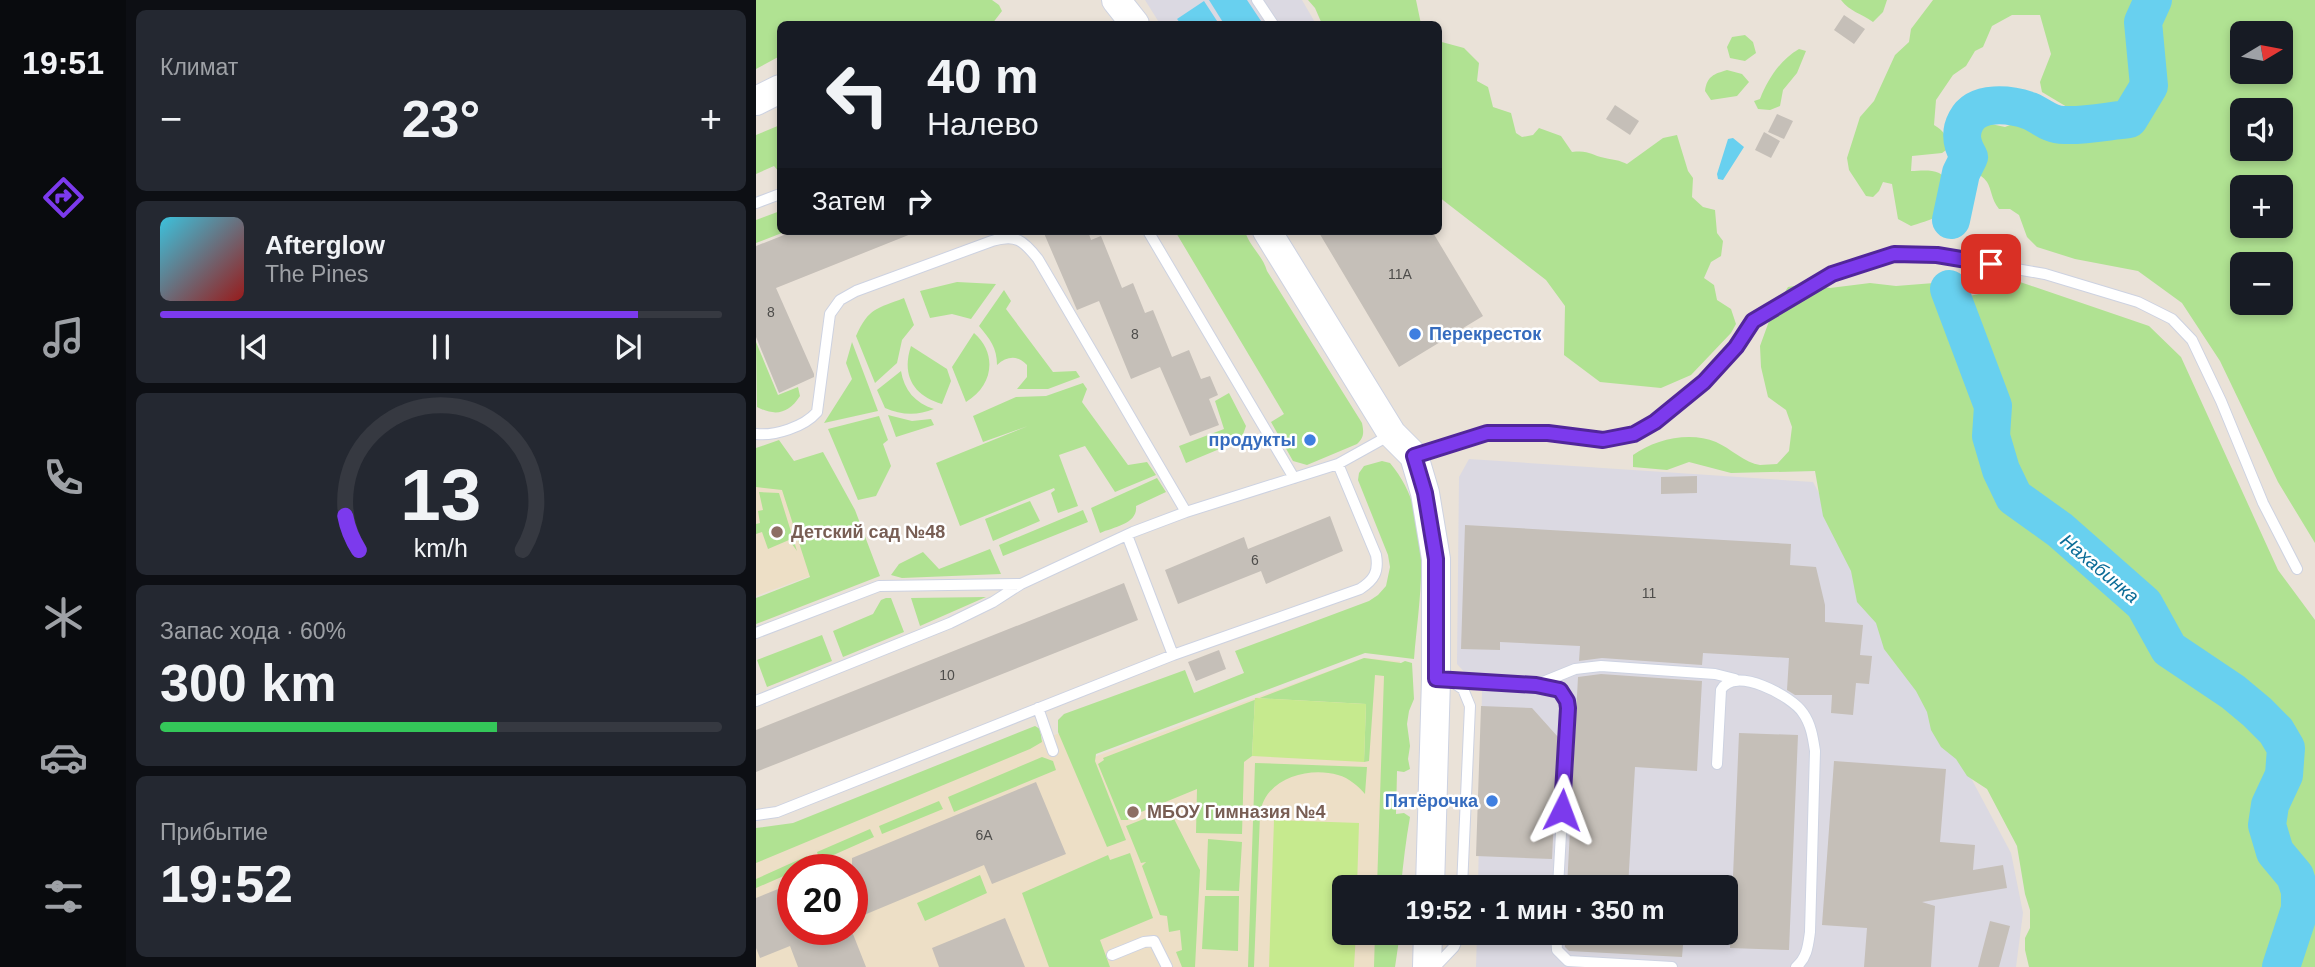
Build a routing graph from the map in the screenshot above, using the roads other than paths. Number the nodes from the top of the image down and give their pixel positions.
1 (1116, 0) edge
2 (1257, 0) edge
3 (1133, 21) edge
4 (1271, 21) edge
5 (777, 90) edge
6 (756, 101) edge
7 (777, 195) edge
8 (756, 203) edge
9 (1150, 235) edge
10 (1269, 235) edge
11 (756, 434) edge
12 (1392, 434) junction
13 (1414, 456) junction
14 (1338, 464) junction
15 (1294, 478) junction
16 (1186, 512) junction
17 (1127, 535) junction
18 (2297, 569) dead end
19 (1021, 584) junction
20 (756, 633) edge
21 (1173, 655) junction
22 (1737, 679) junction
23 (1442, 680) junction
24 (1536, 685) junction
25 (756, 701) edge
26 (1038, 708) junction
27 (1053, 751) dead end
28 (1717, 764) dead end
29 (756, 816) edge
30 (1431, 875) edge
31 (1463, 875) edge
32 (1559, 875) edge
33 (1428, 945) edge
34 (1455, 945) edge
35 (1557, 945) edge
36 (1112, 956) dead end
37 (1167, 967) edge
38 (1427, 967) edge
39 (1435, 967) edge
40 (1672, 967) edge
41 (1796, 967) edge

1 - 3 street
2 - 4 lane
5 - 6 street
7 - 8 lane
9 - 15 lane
10 - 12 street
11 - 16 lane
12 - 13 street
12 - 14 lane
13 - 18 lane
13 - 23 street
14 - 15 lane
14 - 21 lane
15 - 16 lane
16 - 17 lane
17 - 19 lane
17 - 21 lane
19 - 20 lane
19 - 25 lane
21 - 26 lane
22 - 24 lane
22 - 28 lane
22 - 41 lane
23 - 24 lane
23 - 30 street
23 - 31 lane
24 - 32 lane
26 - 27 lane
26 - 29 lane
33 - 38 street
34 - 39 lane
35 - 40 lane
36 - 37 lane

